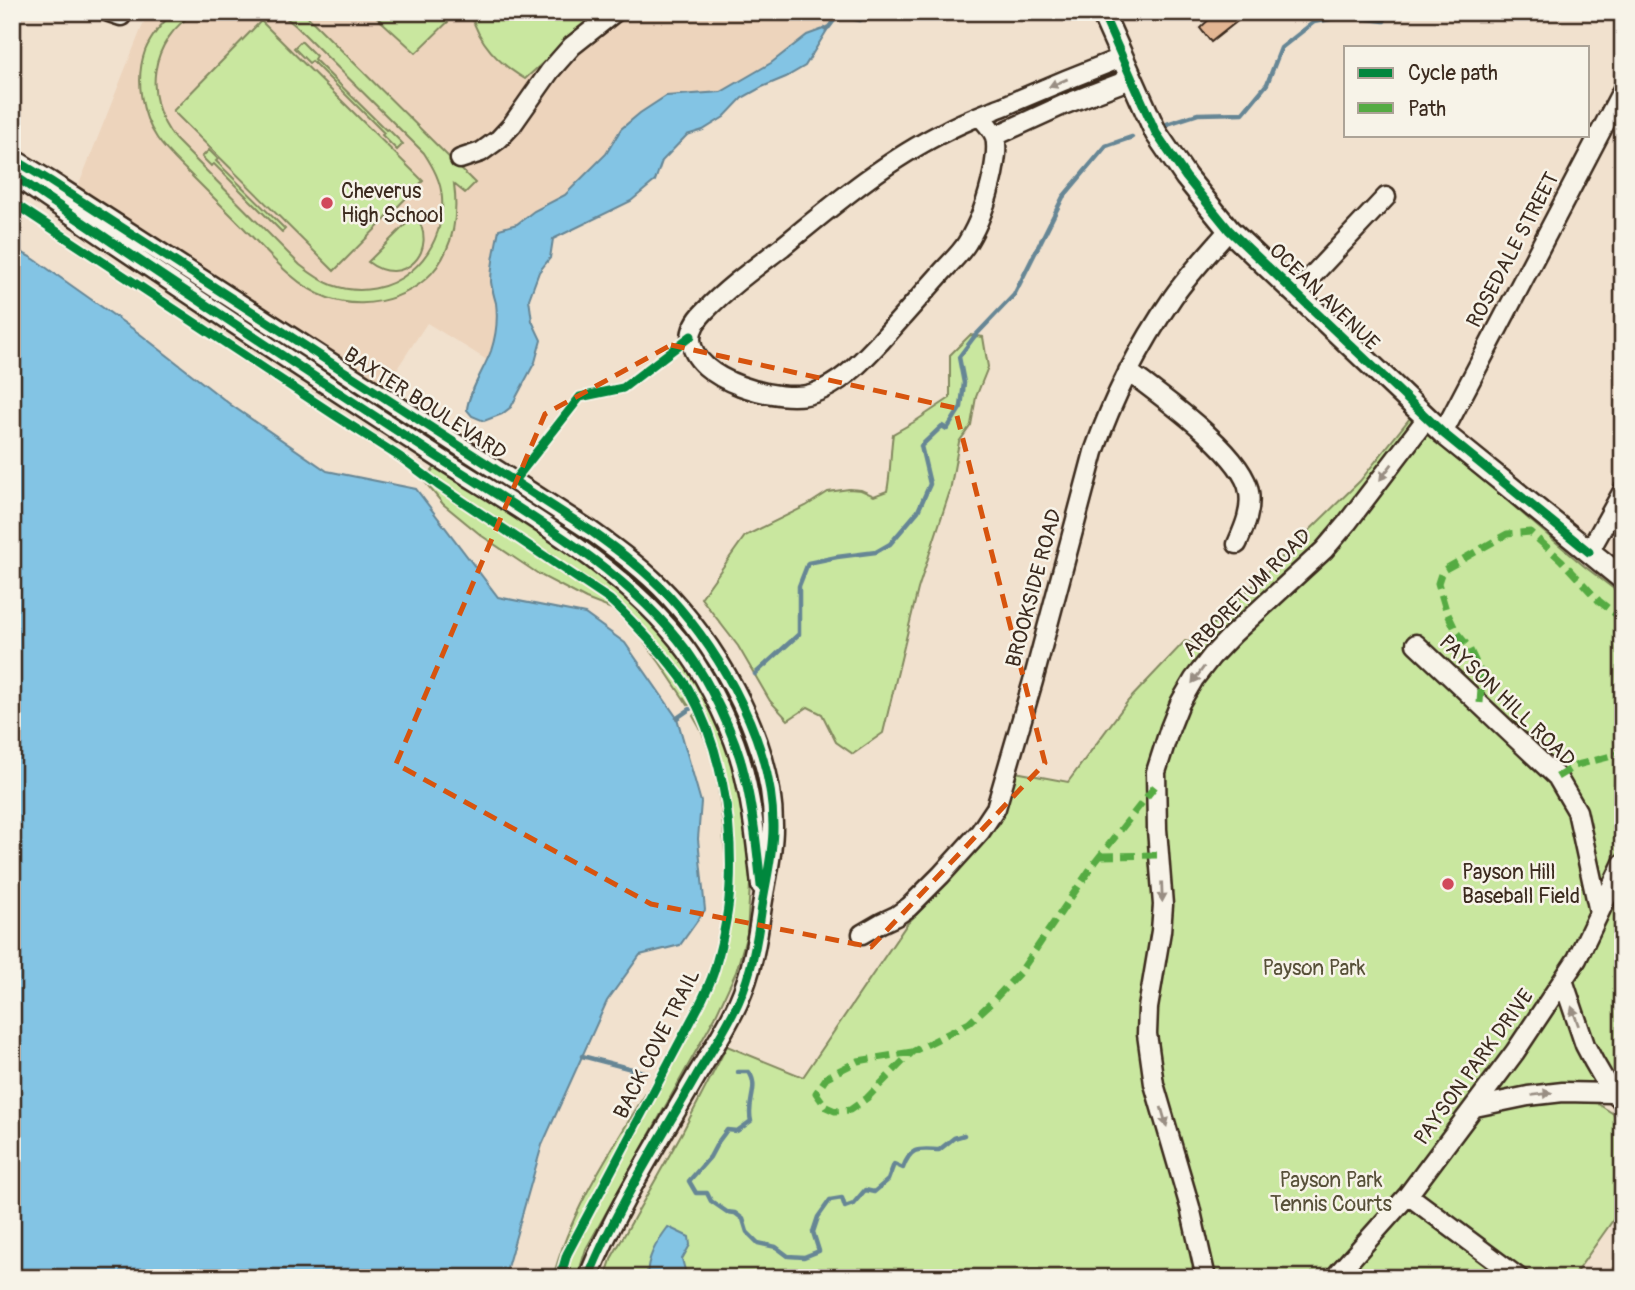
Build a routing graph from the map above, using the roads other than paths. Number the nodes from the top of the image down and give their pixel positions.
1 (615, 12) edge
2 (1102, 12) edge
3 (1121, 58) junction
4 (1130, 79) junction
5 (1623, 89) edge
6 (980, 116) junction
7 (995, 136) junction
8 (12, 158) edge
9 (460, 159) dead end
10 (12, 174) edge
11 (1386, 197) dead end
12 (1229, 230) junction
13 (1295, 294) junction
14 (1128, 371) junction
15 (1427, 418) junction
16 (1443, 433) junction
17 (1623, 491) edge
18 (1237, 544) dead end
19 (1589, 552) junction
20 (1623, 579) edge
21 (1416, 643) dead end
22 (1623, 863) edge
23 (762, 906) junction
24 (1599, 912) junction
25 (862, 934) dead end
26 (1563, 980) junction
27 (1617, 1097) edge
28 (1475, 1107) junction
29 (1408, 1195) junction
30 (588, 1278) edge
31 (1206, 1278) edge
32 (1334, 1278) edge
33 (1520, 1278) edge

1 - 9 street
2 - 3 main road, OCEAN AVENUE
3 - 4 main road, OCEAN AVENUE
3 -> 6 street
4 - 7 street
4 - 12 main road, OCEAN AVENUE
5 - 16 street, ROSEDALE STREET
6 - 7 street
6 - 7 street
8 - 23 street, BAXTER BOULEVARD
10 - 23 street, BAXTER BOULEVARD
11 - 13 street
12 - 13 main road, OCEAN AVENUE
12 - 14 street, BROOKSIDE ROAD
13 - 15 main road, OCEAN AVENUE
14 - 18 street
14 - 25 street, BROOKSIDE ROAD
15 - 16 main road, OCEAN AVENUE
15 -> 31 street, ARBORETUM ROAD
16 - 19 main road, OCEAN AVENUE
17 - 19 street
19 - 20 main road, OCEAN AVENUE
21 - 24 street, PAYSON HILL ROAD
22 - 24 street, PAYSON PARK DRIVE
23 - 30 street, BAXTER BOULEVARD
24 - 26 street, PAYSON PARK DRIVE
27 -> 26 street
26 - 28 street, PAYSON PARK DRIVE
28 -> 27 street
28 - 29 street, PAYSON PARK DRIVE
29 - 32 street, PAYSON PARK DRIVE
29 - 33 street

